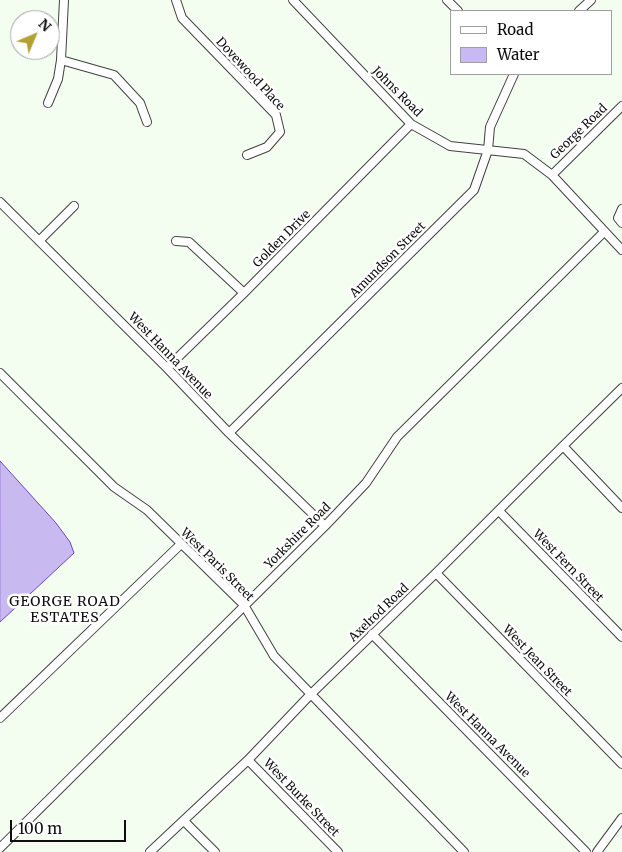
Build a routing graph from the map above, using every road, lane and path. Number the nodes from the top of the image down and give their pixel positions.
1 (64, 0) edge
2 (176, 0) edge
3 (294, 0) edge
4 (447, 0) edge
5 (590, 0) edge
6 (457, 10) edge
7 (579, 10) edge
8 (61, 60) junction
9 (514, 75) edge
10 (48, 103) dead end
11 (622, 106) edge
12 (147, 122) dead end
13 (411, 124) junction
14 (488, 150) junction
15 (247, 155) dead end
16 (552, 174) junction
17 (0, 202) edge
18 (74, 206) dead end
19 (622, 209) edge
20 (622, 223) edge
21 (604, 232) junction
22 (39, 241) junction
23 (176, 241) dead end
24 (622, 250) edge
25 (244, 293) junction
26 (167, 368) junction
27 (0, 373) edge
28 (622, 388) edge
29 (229, 433) junction
30 (562, 446) junction
31 (622, 508) edge
32 (498, 511) junction
33 (325, 526) junction
34 (181, 544) junction
35 (436, 574) junction
36 (244, 605) junction
37 (372, 634) junction
38 (622, 637) edge
39 (311, 694) junction
40 (0, 718) edge
41 (248, 760) junction
42 (622, 764) edge
43 (622, 818) edge
44 (184, 821) junction
45 (0, 848) edge
46 (150, 852) edge
47 (214, 852) edge
48 (338, 852) edge
49 (464, 852) edge
50 (586, 852) edge
51 (597, 852) edge

1 - 8 street
2 - 15 street, Dovewood Place
3 - 13 street, Johns Road
4 - 6 street
5 - 7 street
8 - 10 street
8 - 12 street
9 - 14 street, Amundson Street
11 - 16 street, George Road
13 - 14 street, Johns Road
13 - 25 street, Golden Drive
14 - 16 street, Johns Road
14 - 29 street, Amundson Street
16 - 21 street, Johns Road
17 - 22 street, West Hanna Avenue
18 - 22 street
19 - 20 street
21 - 24 street, Johns Road
21 - 33 street, Yorkshire Road
22 - 26 street, West Hanna Avenue
23 - 25 street
25 - 26 street, Golden Drive
26 - 29 street, West Hanna Avenue
27 - 34 street, West Paris Street
28 - 30 street, Axelrod Road
29 - 33 street, West Hanna Avenue
30 - 31 street
30 - 32 street, Axelrod Road
32 - 35 street, Axelrod Road
32 - 38 street, West Fern Street
33 - 36 street, Yorkshire Road
34 - 36 street, West Paris Street
34 - 40 street
35 - 37 street, Axelrod Road
35 - 42 street, West Jean Street
36 - 39 street, West Paris Street
36 - 45 street, Yorkshire Road
37 - 39 street, Axelrod Road
37 - 50 street, West Hanna Avenue
39 - 41 street, Axelrod Road
39 - 49 street, West Paris Street
41 - 44 street, Axelrod Road
41 - 48 street, West Burke Street
43 - 51 street
44 - 46 street, Axelrod Road
44 - 47 street

